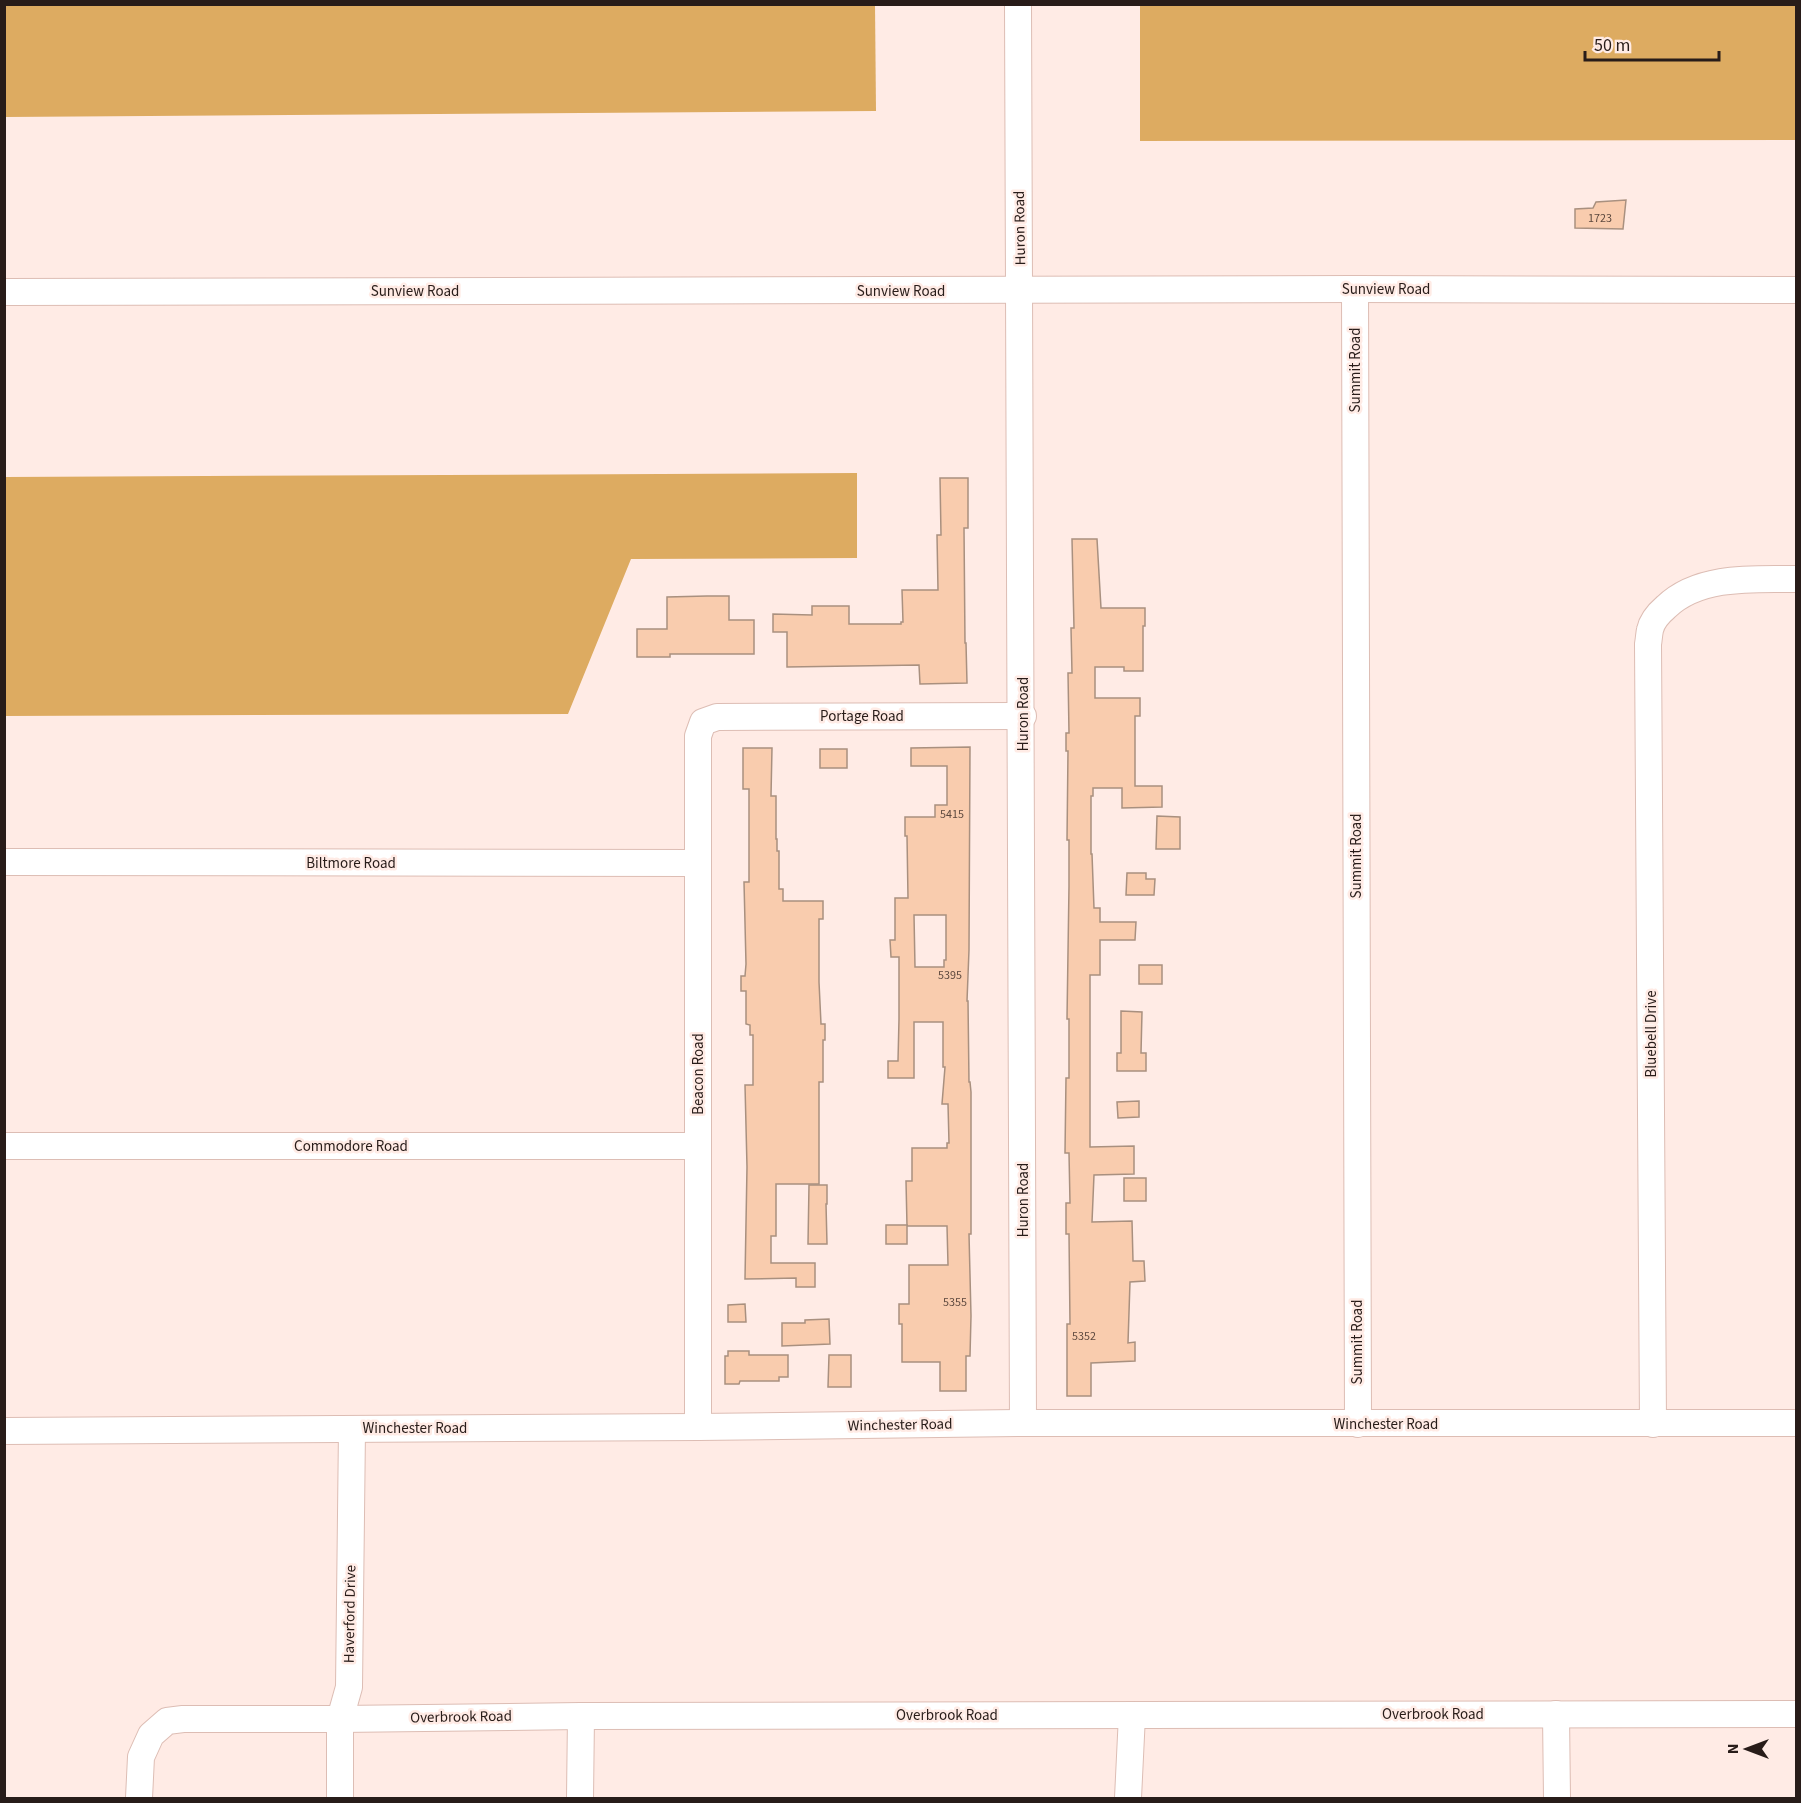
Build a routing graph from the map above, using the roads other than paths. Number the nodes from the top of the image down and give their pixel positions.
1 (1018, 4) edge
2 (1355, 289) junction
3 (1021, 290) junction
4 (1797, 290) edge
5 (4, 292) edge
6 (1797, 579) edge
7 (1023, 716) junction
8 (702, 722) joint
9 (4, 862) edge
10 (698, 863) junction
11 (4, 1146) edge
12 (698, 1146) junction
13 (1023, 1423) junction
14 (1797, 1423) edge
15 (1358, 1424) junction
16 (1653, 1424) junction
17 (698, 1427) junction
18 (352, 1429) junction
19 (4, 1431) edge
20 (1556, 1714) junction
21 (1797, 1714) edge
22 (1132, 1715) junction
23 (580, 1716) junction
24 (340, 1719) junction
25 (139, 1790) edge
26 (340, 1798) edge
27 (580, 1798) edge
28 (1128, 1798) edge
29 (1557, 1798) edge

1 - 3 street, Huron Road
2 - 3 street, Sunview Road
2 - 4 street, Sunview Road
2 - 15 street, Summit Road
3 - 5 street, Sunview Road
3 - 7 street, Huron Road
6 - 16 street, Bluebell Drive
7 - 8 street, Portage Road
7 - 13 street, Huron Road
8 - 10 street, Beacon Road
9 - 10 street, Biltmore Road
10 - 12 street, Beacon Road
11 - 12 street, Commodore Road
12 - 17 street, Beacon Road
13 - 15 street, Winchester Road
13 - 17 street, Winchester Road
14 - 16 street, Winchester Road
15 - 16 street, Winchester Road
17 - 18 street, Winchester Road
18 - 19 street, Winchester Road
18 - 24 street, Haverford Drive
20 - 21 street, Overbrook Road
20 - 22 street, Overbrook Road
20 - 29 street
22 - 23 street, Overbrook Road
22 - 28 street
23 - 24 street, Overbrook Road
23 - 27 street
24 - 25 street, Overbrook Road
24 - 26 street, Haverford Drive

